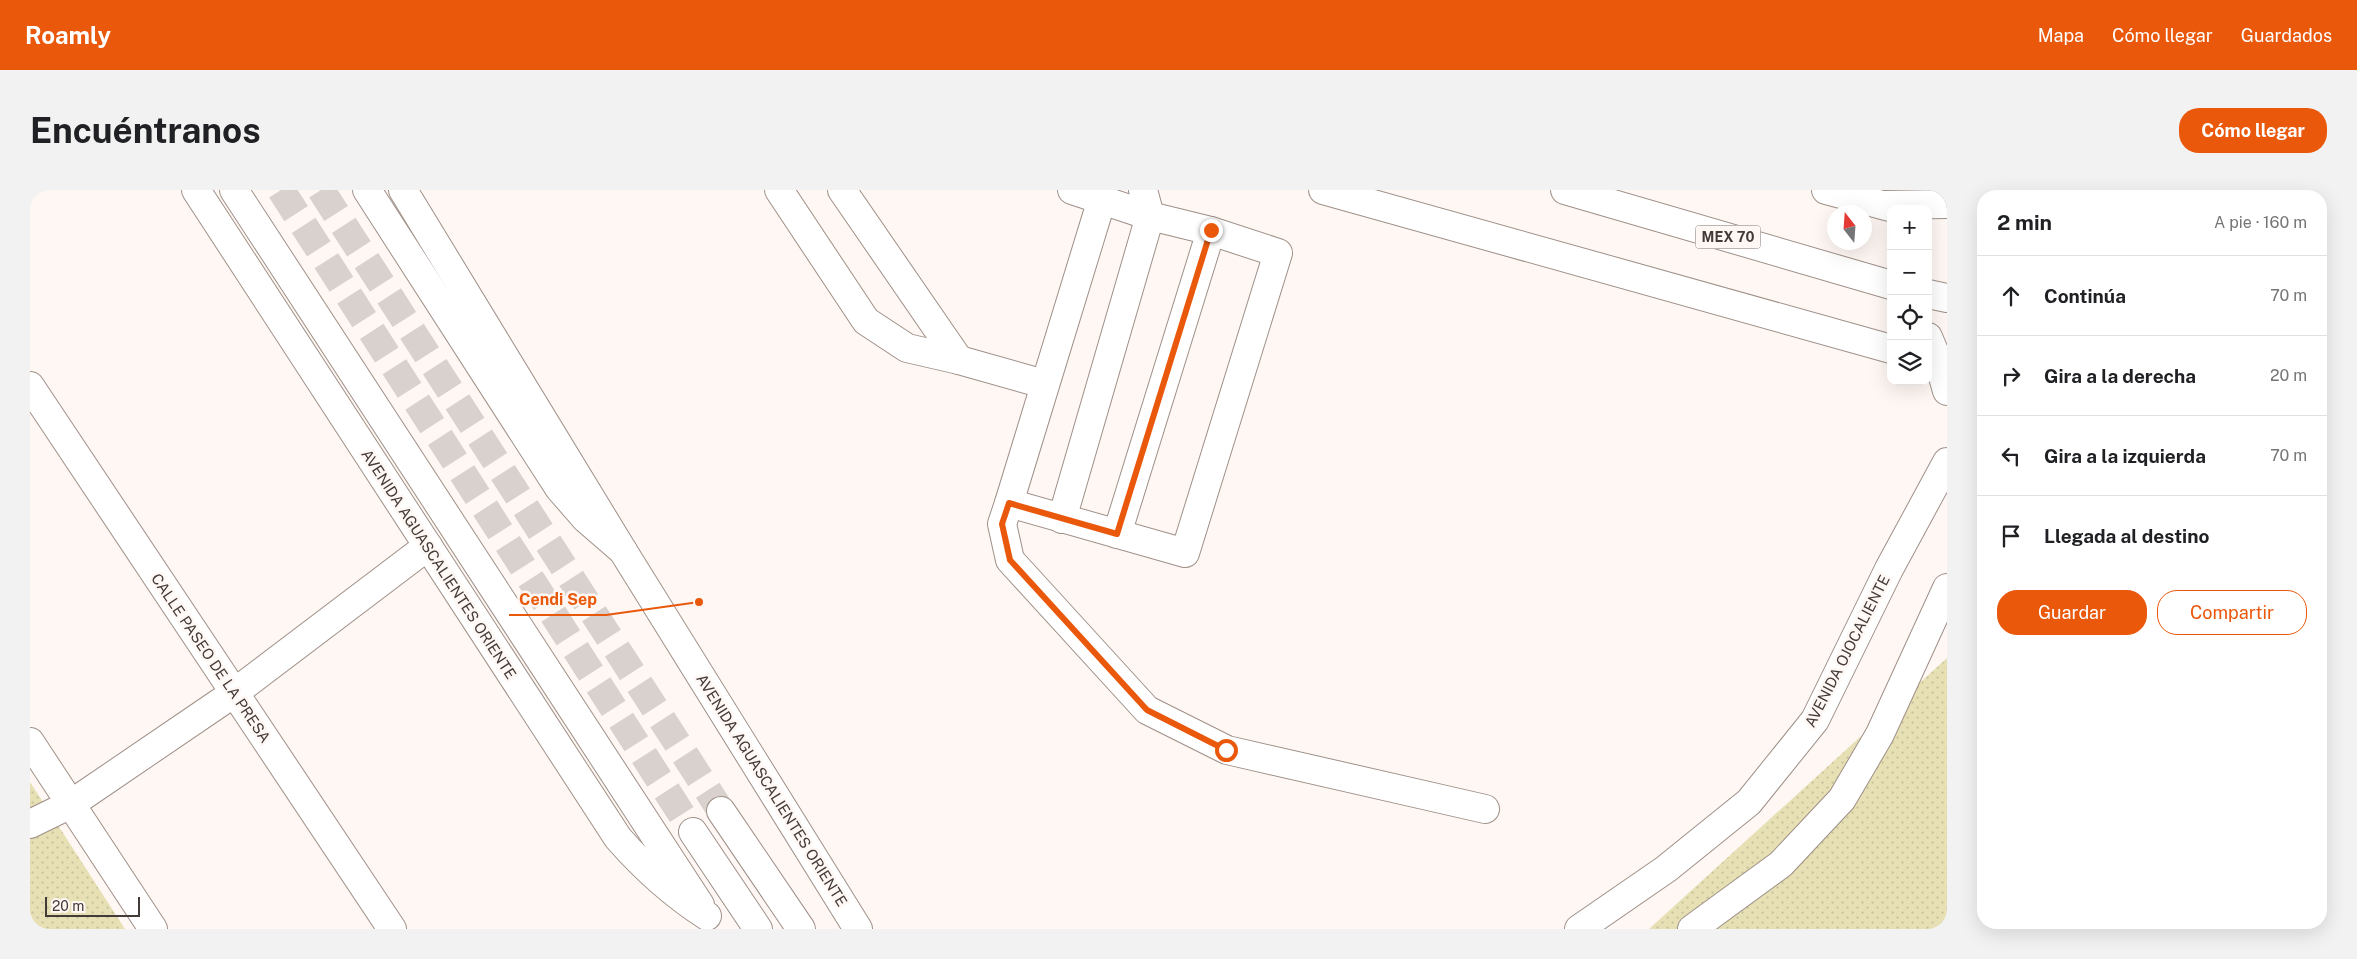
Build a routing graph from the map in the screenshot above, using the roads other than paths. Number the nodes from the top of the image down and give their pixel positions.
1 (196, 190) edge
2 (234, 190) edge
3 (367, 190) edge
4 (402, 190) edge
5 (779, 190) edge
6 (842, 190) edge
7 (1072, 190) edge
8 (1143, 190) edge
9 (1323, 190) edge
10 (1565, 190) edge
11 (1826, 190) edge
12 (1102, 199) junction
13 (1947, 204) edge
14 (1928, 205) edge
15 (1887, 206) edge
16 (1150, 216) junction
17 (1932, 218) edge
18 (1947, 221) edge
19 (1211, 230) junction
20 (1887, 284) edge
21 (1932, 295) edge
22 (1947, 298) edge
23 (1929, 340) edge
24 (1887, 348) edge
25 (959, 360) junction
26 (1934, 361) edge
27 (1044, 384) junction
28 (30, 386) edge
29 (1947, 391) edge
30 (1947, 462) edge
31 (1009, 503) junction
32 (1062, 519) junction
33 (1117, 534) junction
34 (428, 546) junction
35 (623, 551) junction
36 (1944, 602) edge
37 (234, 693) junction
38 (30, 742) edge
39 (71, 804) junction
40 (1485, 809) dead end
41 (721, 811) tunnel mouth
42 (30, 824) edge
43 (693, 832) tunnel mouth
44 (712, 922) edge
45 (153, 929) edge
46 (392, 929) edge
47 (758, 929) edge
48 (802, 929) edge
49 (858, 929) edge
50 (1579, 929) edge
51 (1692, 929) edge

1 - 34 street, AVENIDA AGUASCALIENTES ORIENTE
2 - 44 street, AVENIDA AGUASCALIENTES ORIENTE
3 - 35 street
4 - 35 street, AVENIDA AGUASCALIENTES ORIENTE
5 - 25 street
6 - 25 street
7 - 12 street
8 - 16 street
9 - 24 street
10 - 20 street, MEX 70
11 - 15 street
12 - 16 street
12 - 27 street
13 - 14 street
16 - 19 street
16 - 32 street
17 - 18 street
19 - 33 street
19 - 33 street
21 - 22 street
23 - 26 street
25 - 27 street
26 - 29 street
27 - 31 street
28 - 37 street, CALLE PASEO DE LA PRESA
30 - 50 street, AVENIDA OJOCALIENTE
31 - 32 street
31 - 40 street
32 - 33 street
34 - 37 street
34 - 44 street, AVENIDA AGUASCALIENTES ORIENTE
35 - 49 street, AVENIDA AGUASCALIENTES ORIENTE
36 - 51 street
37 - 39 street
37 - 46 street, CALLE PASEO DE LA PRESA
38 - 39 street
39 - 42 street
39 - 45 street
41 - 48 street
43 - 47 street

